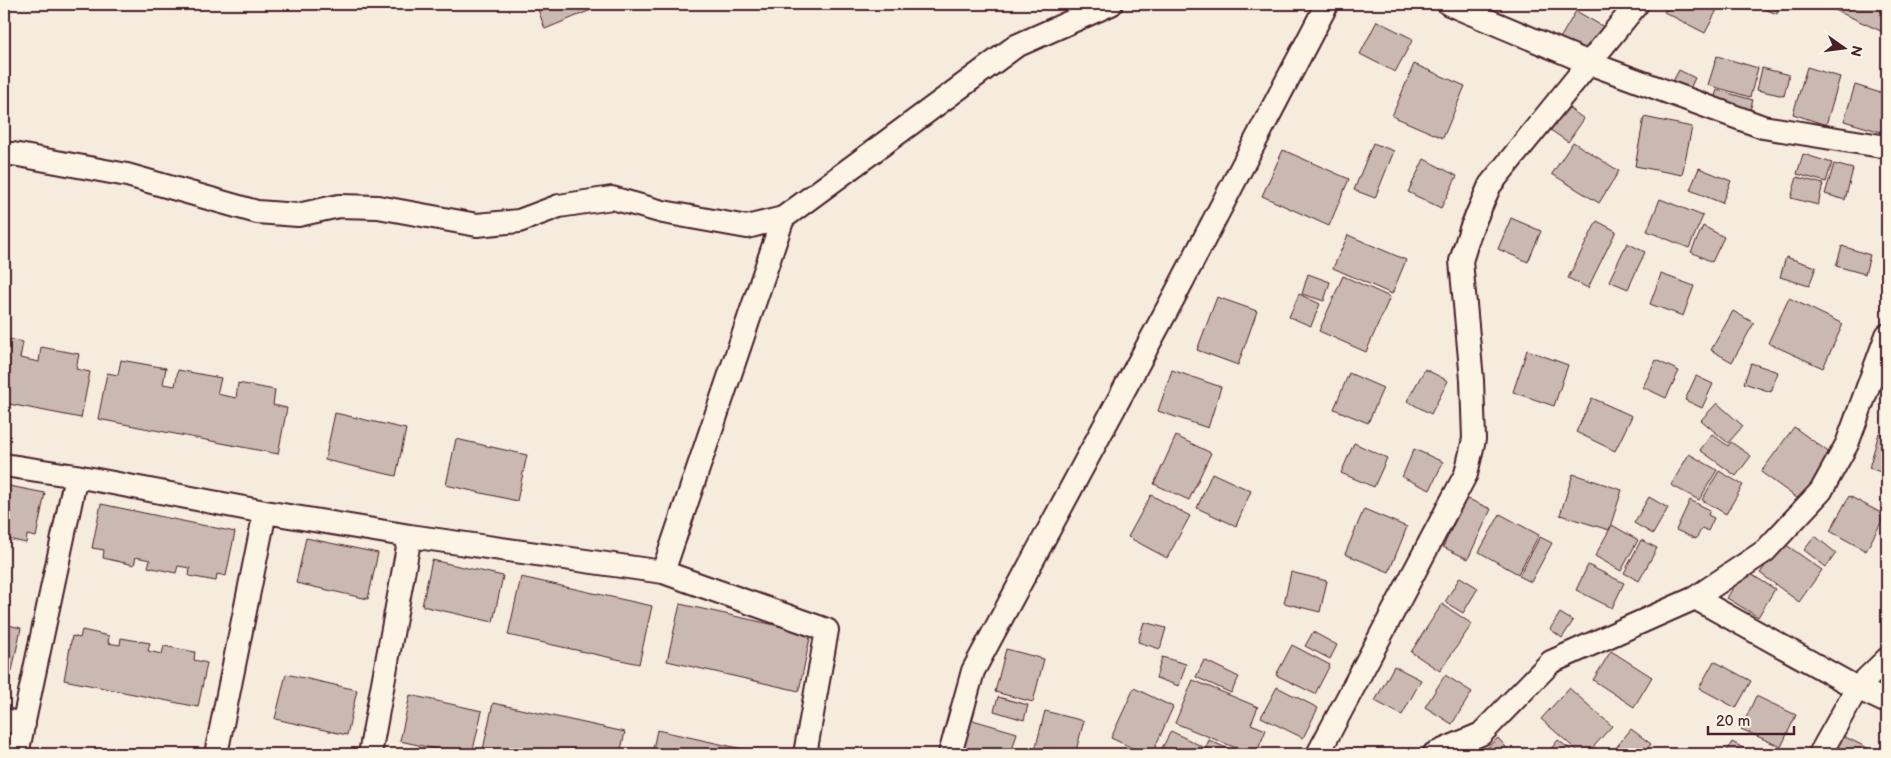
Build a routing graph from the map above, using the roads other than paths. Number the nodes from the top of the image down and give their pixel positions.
1 (1111, 4) edge
2 (1327, 4) edge
3 (1449, 4) edge
4 (1637, 4) edge
5 (1589, 63) junction
6 (1887, 147) edge
7 (4, 155) edge
8 (783, 218) junction
9 (1887, 335) edge
10 (4, 465) edge
11 (76, 476) junction
12 (265, 512) junction
13 (410, 536) junction
14 (663, 572) junction
15 (1694, 598) junction
16 (1887, 659) edge
17 (1857, 688) junction
18 (1887, 702) edge
19 (14, 722) edge
20 (17, 754) edge
21 (216, 754) edge
22 (370, 754) edge
23 (805, 754) edge
24 (950, 754) edge
25 (1318, 754) edge
26 (1434, 754) edge
27 (1820, 754) edge

1 - 8 street
2 - 24 street
3 - 5 street
4 - 5 street
5 - 6 street
5 - 25 street
7 - 8 street
8 - 14 street
9 - 15 street
10 - 11 street
11 - 12 street
11 - 19 street
12 - 13 street
12 - 21 street
13 - 14 street
13 - 22 street
14 - 23 street
15 - 17 street
15 - 26 street
16 - 17 street
17 - 18 street
17 - 27 street
19 - 20 street

